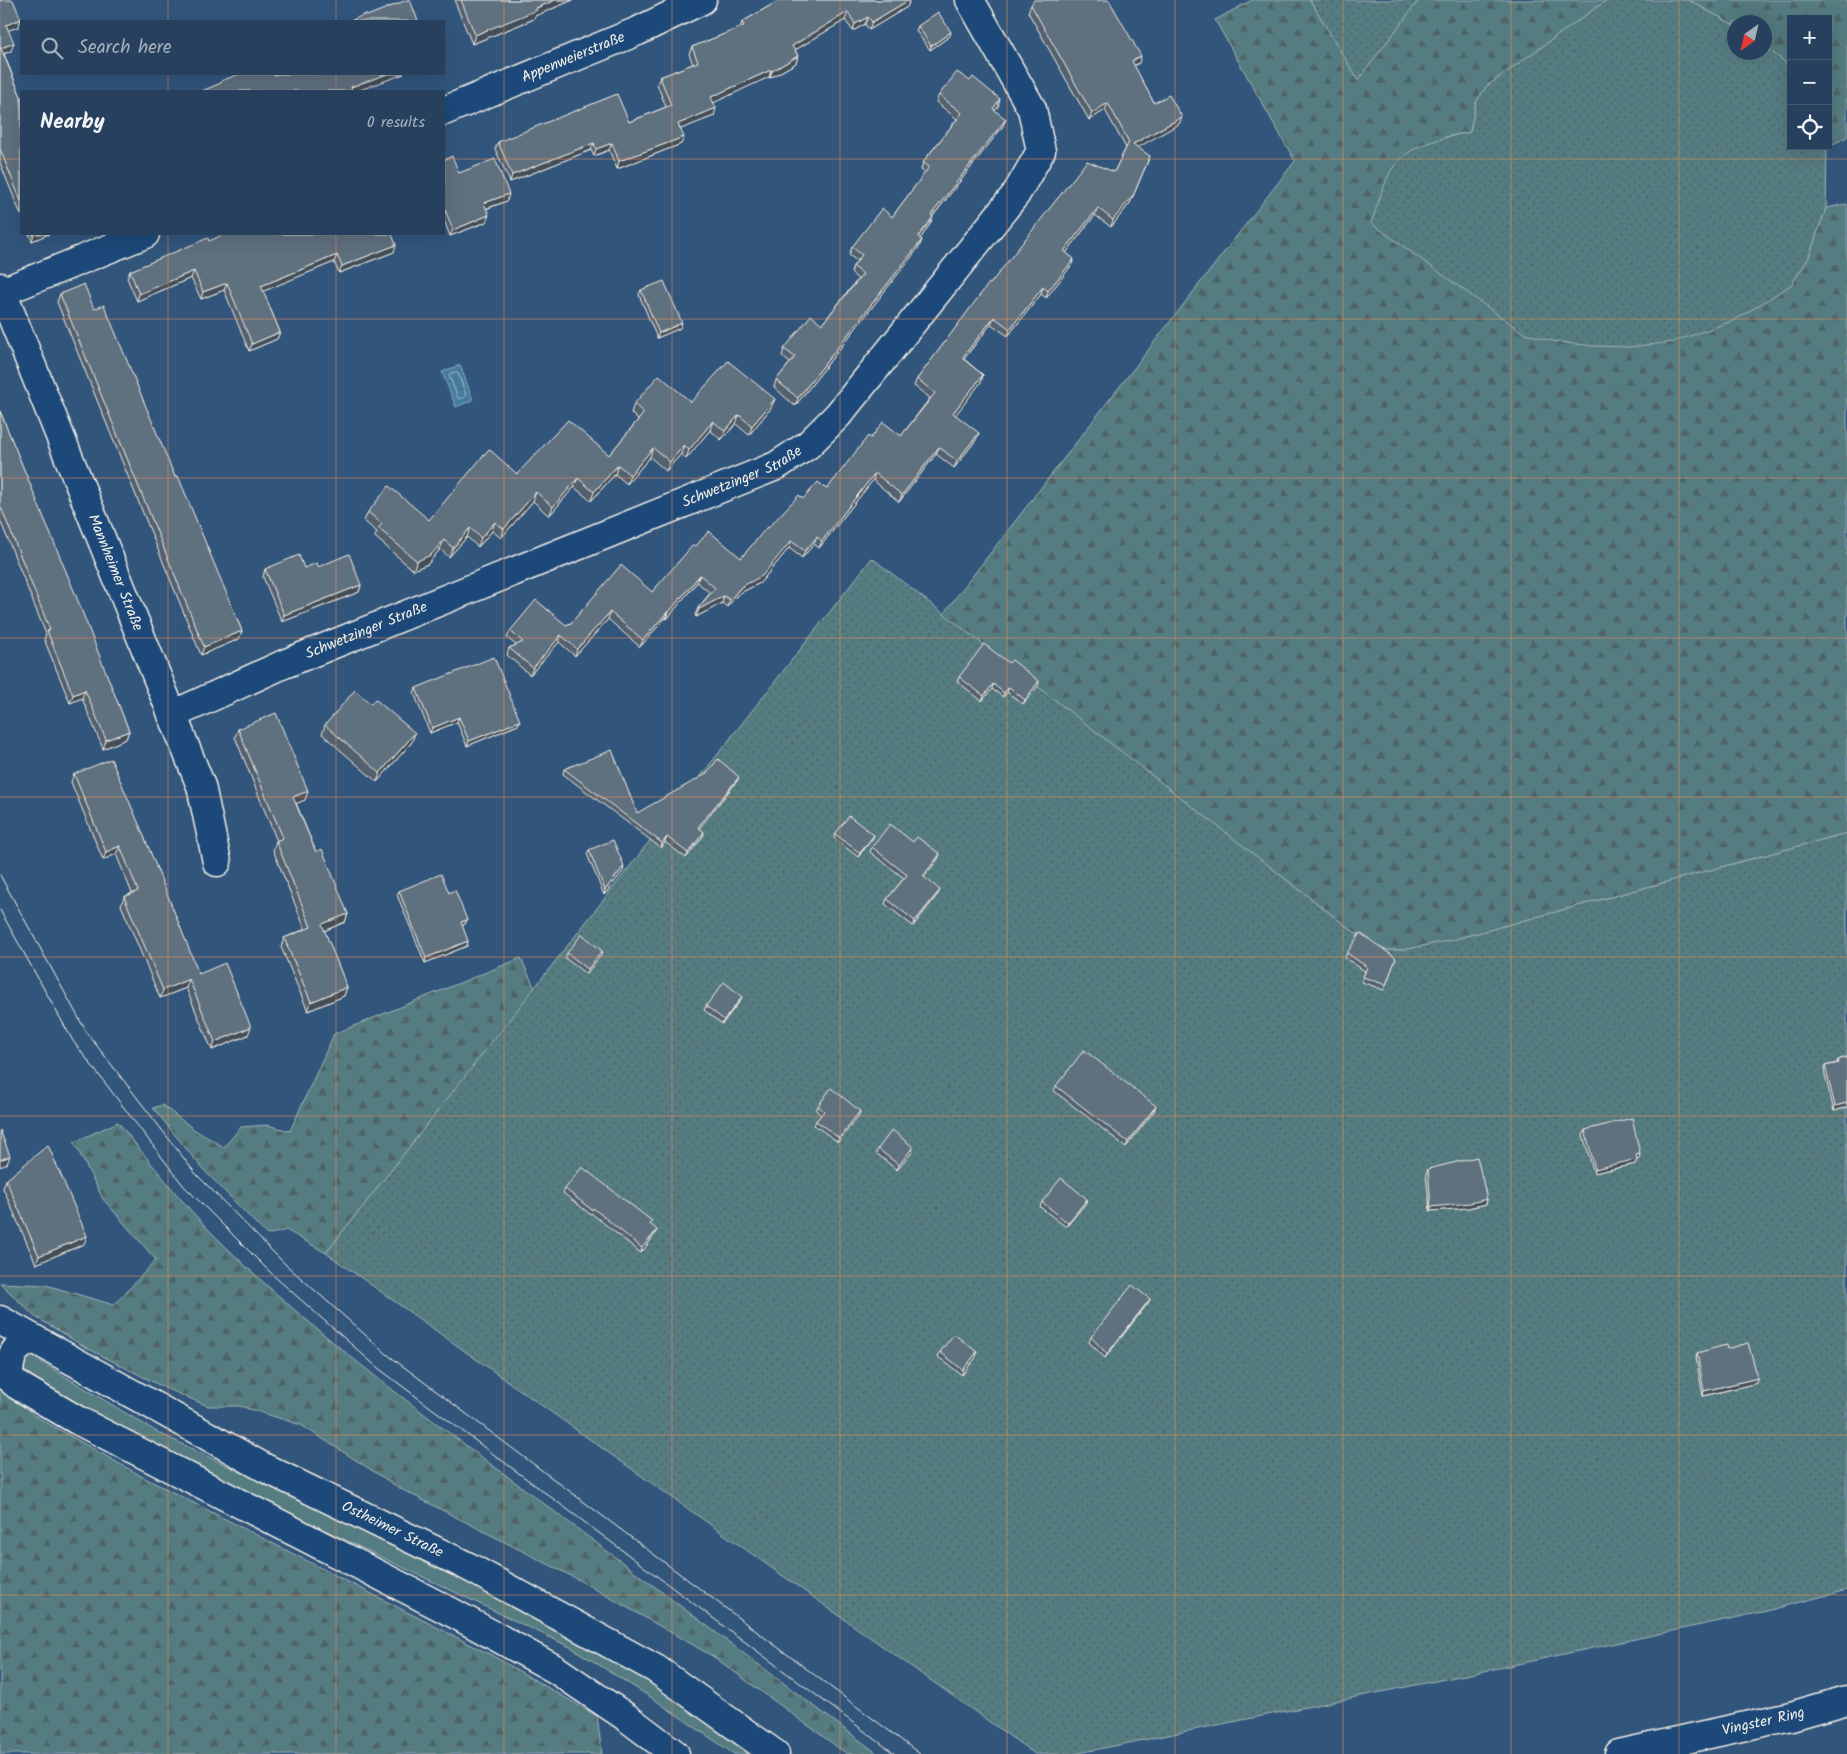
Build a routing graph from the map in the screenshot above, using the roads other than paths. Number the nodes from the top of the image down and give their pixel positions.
1 (702, 0) edge
2 (970, 0) edge
3 (445, 111) edge
4 (142, 235) edge
5 (1, 290) edge
6 (172, 715) junction
7 (217, 862) dead end
8 (0, 1320) edge
9 (34, 1339) junction
10 (4, 1374) edge
11 (1847, 1700) edge
12 (675, 1754) edge
13 (775, 1754) edge
14 (1619, 1754) edge

1 - 3 street, Appenweierstraße
2 - 6 street, Schwetzinger Straße
4 - 5 street
5 - 6 street, Mannheimer Straße
6 - 7 street, Mannheimer Straße
8 - 9 street, Ostheimer Straße
9 - 10 street
9 - 13 street, Ostheimer Straße
10 - 12 street
11 - 14 street, Vingster Ring

